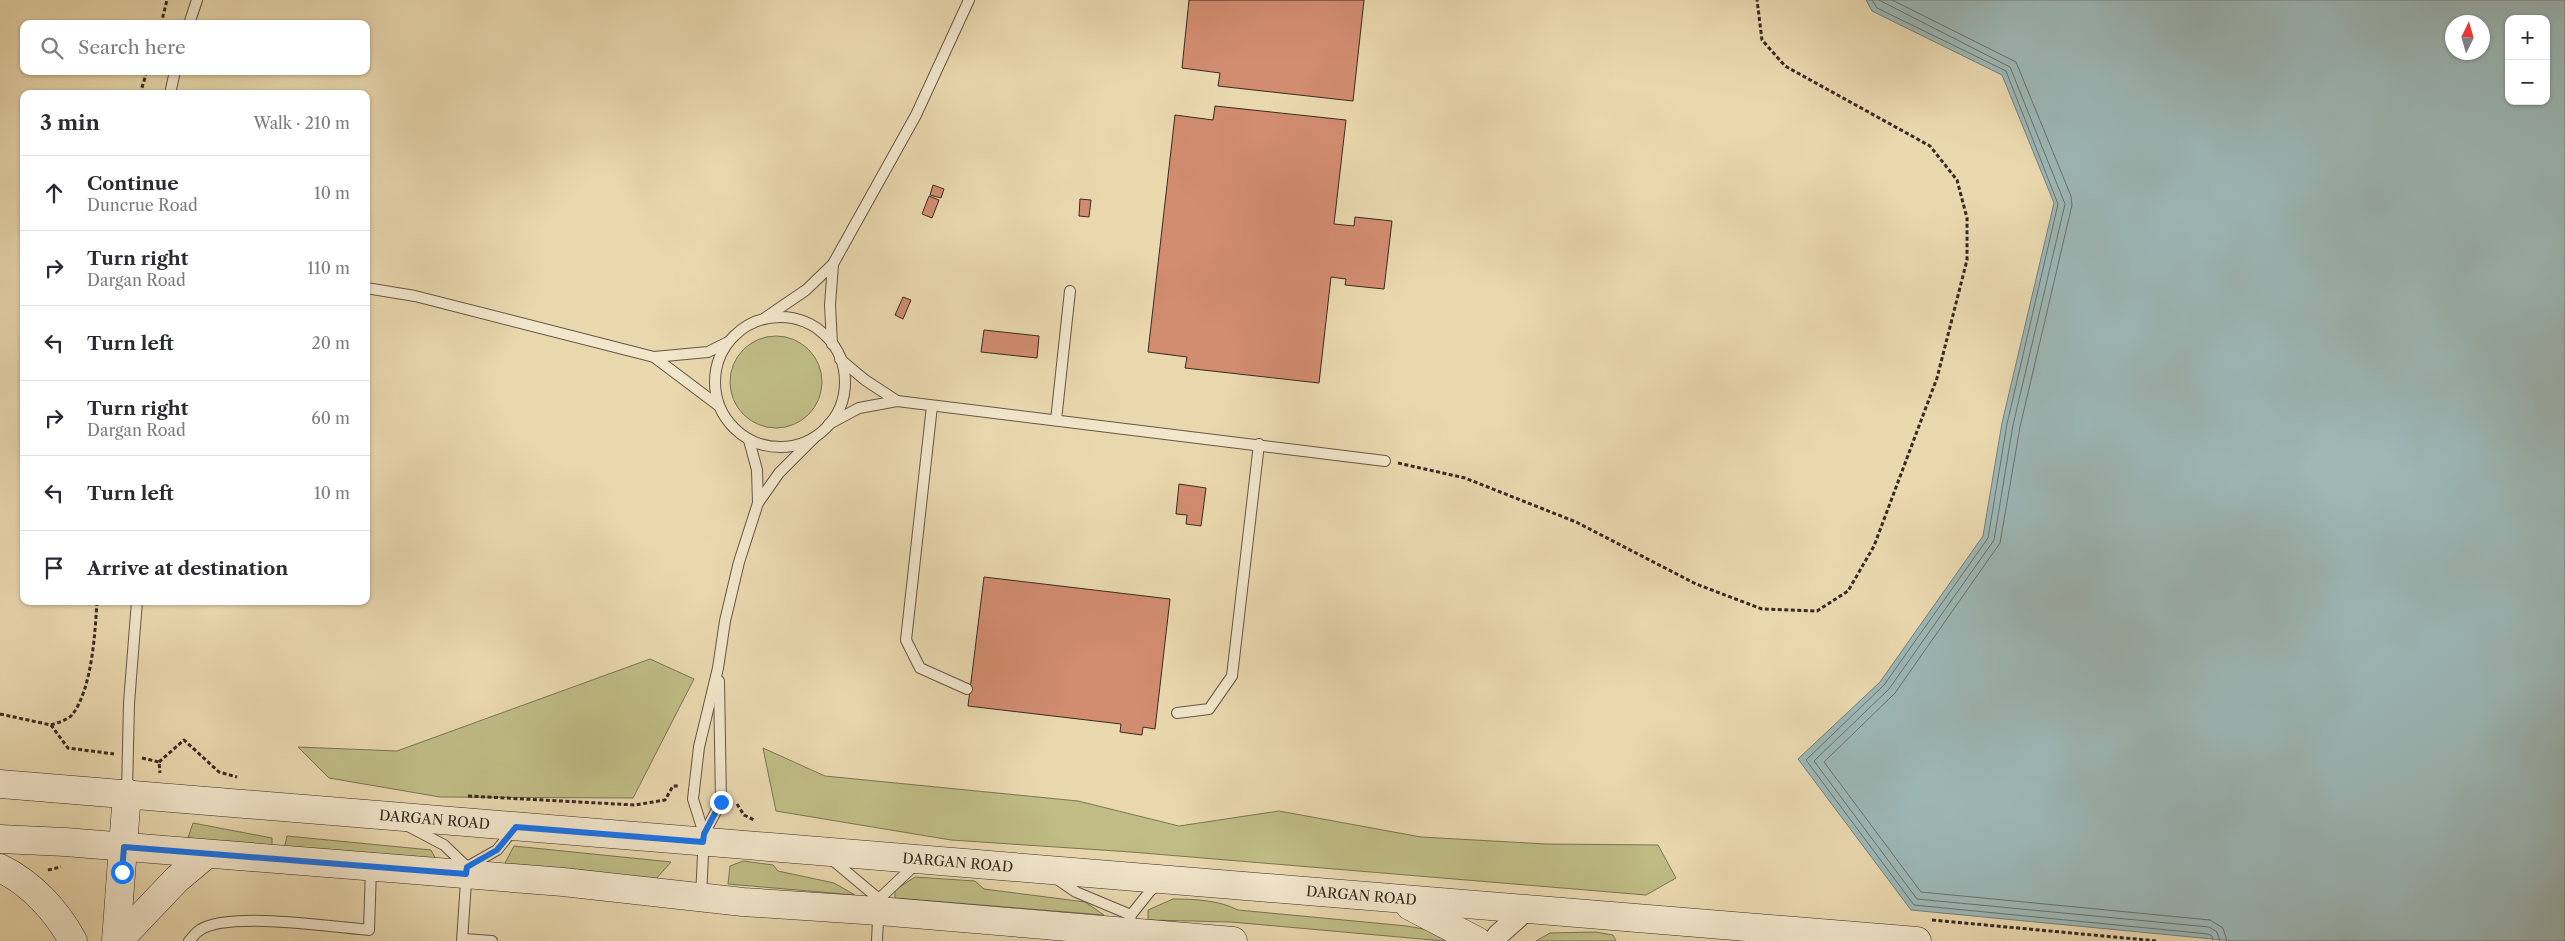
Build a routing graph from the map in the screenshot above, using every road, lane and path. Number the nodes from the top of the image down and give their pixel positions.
1 (167, 0) edge
2 (197, 0) edge
3 (969, 0) edge
4 (1757, 0) edge
5 (161, 20) edge
6 (190, 20) edge
7 (146, 75) edge
8 (174, 75) edge
9 (141, 90) edge
10 (171, 90) edge
11 (833, 264) junction
12 (370, 289) edge
13 (1070, 291) dead end
14 (764, 319) junction
15 (728, 342) junction
16 (832, 344) junction
17 (654, 357) junction
18 (840, 359) junction
19 (897, 401) junction
20 (719, 406) junction
21 (932, 406) junction
22 (1056, 420) junction
23 (829, 424) junction
24 (814, 438) junction
25 (749, 440) junction
26 (1259, 444) junction
27 (1385, 461) joint
28 (758, 502) junction
29 (98, 605) edge
30 (137, 605) edge
31 (718, 668) junction
32 (967, 689) dead end
33 (1177, 713) dead end
34 (0, 714) edge
35 (51, 725) junction
36 (68, 748) dead end
37 (0, 784) edge
38 (127, 793) junction
39 (387, 815) junction
40 (516, 827) junction
41 (704, 838) junction
42 (0, 839) edge
43 (124, 847) junction
44 (821, 851) junction
45 (207, 854) junction
46 (921, 859) junction
47 (371, 867) junction
48 (0, 868) edge
49 (1044, 869) junction
50 (467, 870) junction
51 (1167, 879) junction
52 (701, 898) junction
53 (1395, 899) junction
54 (879, 905) junction
55 (1526, 910) junction
56 (1722, 926) junction
57 (1129, 930) edge
58 (1754, 938) dead end
59 (1848, 938) edge
60 (462, 940) edge
61 (73, 941) edge
62 (117, 941) edge
63 (189, 941) edge
64 (492, 941) edge
65 (877, 941) edge
66 (1233, 941) edge
67 (1477, 941) edge
68 (1494, 941) edge
69 (1917, 941) edge

1 - 5 path
2 - 6 lane
3 - 11 lane
4 - 27 path
7 - 9 path
8 - 10 lane
11 - 14 lane
11 - 16 lane
12 - 17 lane
13 - 22 lane
14 - 15 lane
14 - 16 lane
15 - 17 lane
15 - 20 lane
16 - 18 lane
17 - 20 lane
18 - 19 lane
18 - 23 lane
19 - 21 lane
19 - 23 lane
20 - 25 lane
21 - 22 lane
21 - 32 lane
22 - 26 lane
23 - 24 lane
24 - 25 lane
24 - 28 lane
25 - 28 lane
26 - 27 lane
26 - 33 lane
28 - 31 lane
29 - 35 path
30 - 38 lane
31 - 41 lane
31 - 41 lane
34 - 35 path
35 - 36 path
37 - 38 street, DARGAN ROAD
38 - 39 street, DARGAN ROAD
38 - 43 street
39 - 40 street, DARGAN ROAD
39 - 50 lane
40 - 41 street, DARGAN ROAD
40 - 50 lane
41 - 44 street, DARGAN ROAD
41 - 52 lane
42 - 43 street
43 - 45 street
43 - 62 street
44 - 46 street, DARGAN ROAD
44 - 54 lane
45 - 47 street
45 - 62 street
46 - 49 street, DARGAN ROAD
46 - 54 lane
47 - 50 street
47 - 63 lane
48 - 61 street
49 - 51 street, DARGAN ROAD
49 - 57 lane
50 - 52 street
50 - 60 lane
51 - 53 street, DARGAN ROAD
51 - 57 lane
52 - 54 street
53 - 55 street, DARGAN ROAD
53 - 67 street
54 - 57 street
54 - 65 lane
55 - 56 street, DARGAN ROAD
55 - 68 street
56 - 58 lane
56 - 59 street, DARGAN ROAD
57 - 66 street
59 - 69 street, DARGAN ROAD
60 - 64 lane

